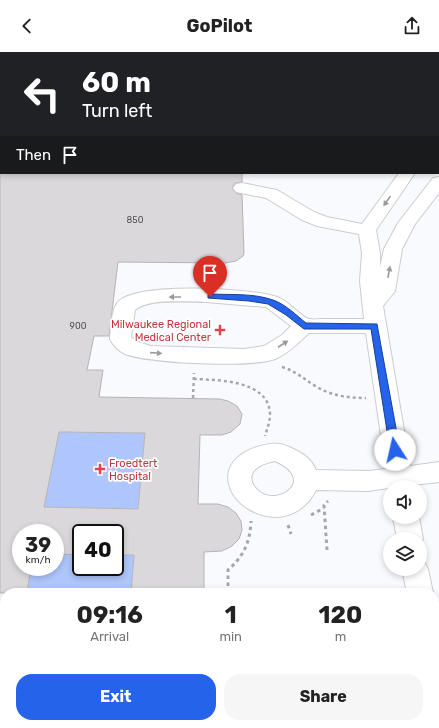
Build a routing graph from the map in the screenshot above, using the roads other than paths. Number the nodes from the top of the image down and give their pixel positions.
1 (406, 174) edge
2 (439, 182) edge
3 (242, 188) dead end
4 (367, 230) junction
5 (373, 316) junction
6 (304, 326) junction
7 (439, 472) edge
8 (306, 480) dead end
9 (400, 480) edge
10 (408, 480) edge
11 (383, 481) edge
12 (416, 576) edge
13 (419, 588) edge

1 -> 4 street
5 -> 2 street
3 - 4 street
4 - 5 street
5 - 6 street
5 - 9 street
6 -> 6 street
7 - 10 street
8 - 11 street
12 - 13 street

